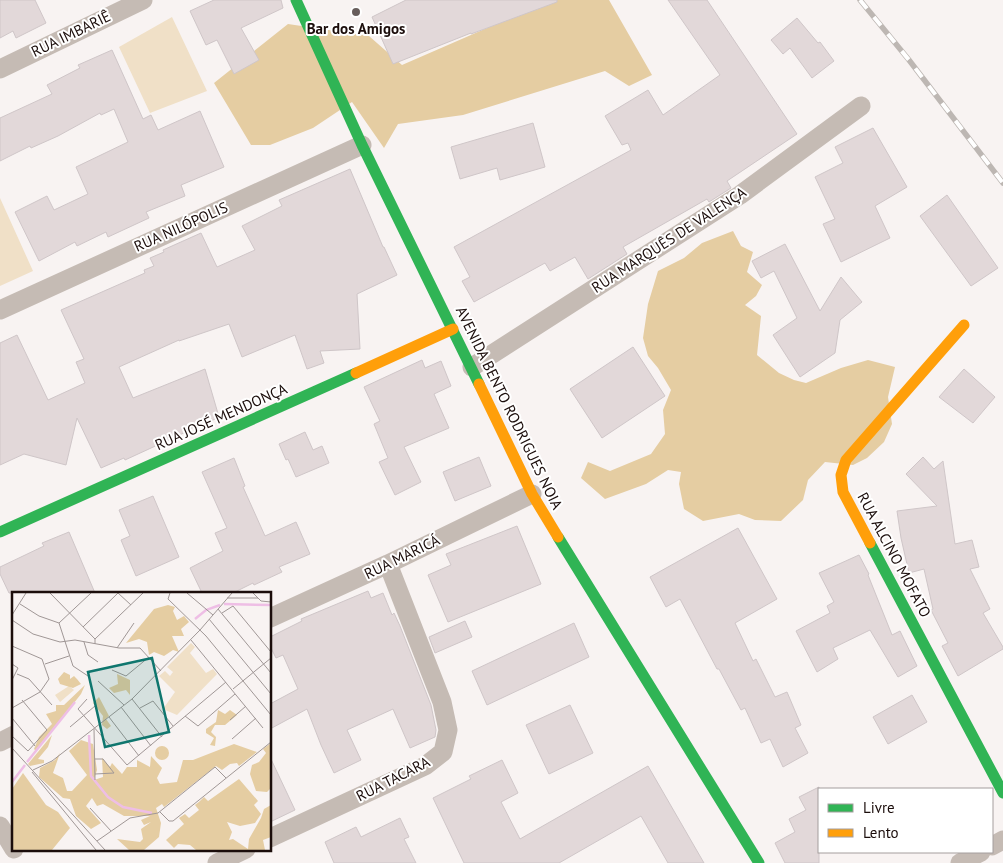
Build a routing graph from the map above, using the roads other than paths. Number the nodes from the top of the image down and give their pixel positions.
1 (143, 0) edge
2 (296, 0) edge
3 (0, 69) edge
4 (861, 106) dead end
5 (362, 145) junction
6 (0, 310) edge
7 (964, 325) dead end
8 (453, 329) junction
9 (472, 367) junction
10 (532, 494) junction
11 (0, 532) edge
12 (388, 564) junction
13 (271, 618) edge
14 (12, 736) edge
15 (0, 742) edge
16 (1003, 793) edge
17 (0, 826) edge
18 (271, 838) edge
19 (12, 846) edge
20 (15, 850) edge
21 (244, 850) edge
22 (979, 853) edge
23 (22, 863) edge
24 (217, 863) edge
25 (759, 863) edge
26 (960, 863) edge

1 - 3 street, RUA IMBARIÊ
2 - 5 street, AVENIDA BENTO RODRIGUES NOIA
4 - 9 street, RUA MARQUÊS DE VALENÇA
5 - 6 street, RUA NILÓPOLIS
5 - 8 street, AVENIDA BENTO RODRIGUES NOIA
7 - 16 street, RUA ALCINO MOFATO
8 - 9 street, AVENIDA BENTO RODRIGUES NOIA
8 - 11 street, RUA JOSÉ MENDONÇA
9 - 10 street, AVENIDA BENTO RODRIGUES NOIA
10 - 12 street, RUA MARICÁ
10 - 25 street, AVENIDA BENTO RODRIGUES NOIA
12 - 13 street, RUA MARICÁ
12 - 18 street, RUA TACARA
14 - 15 street
17 - 19 street
20 - 23 street
21 - 24 street
22 - 26 street

